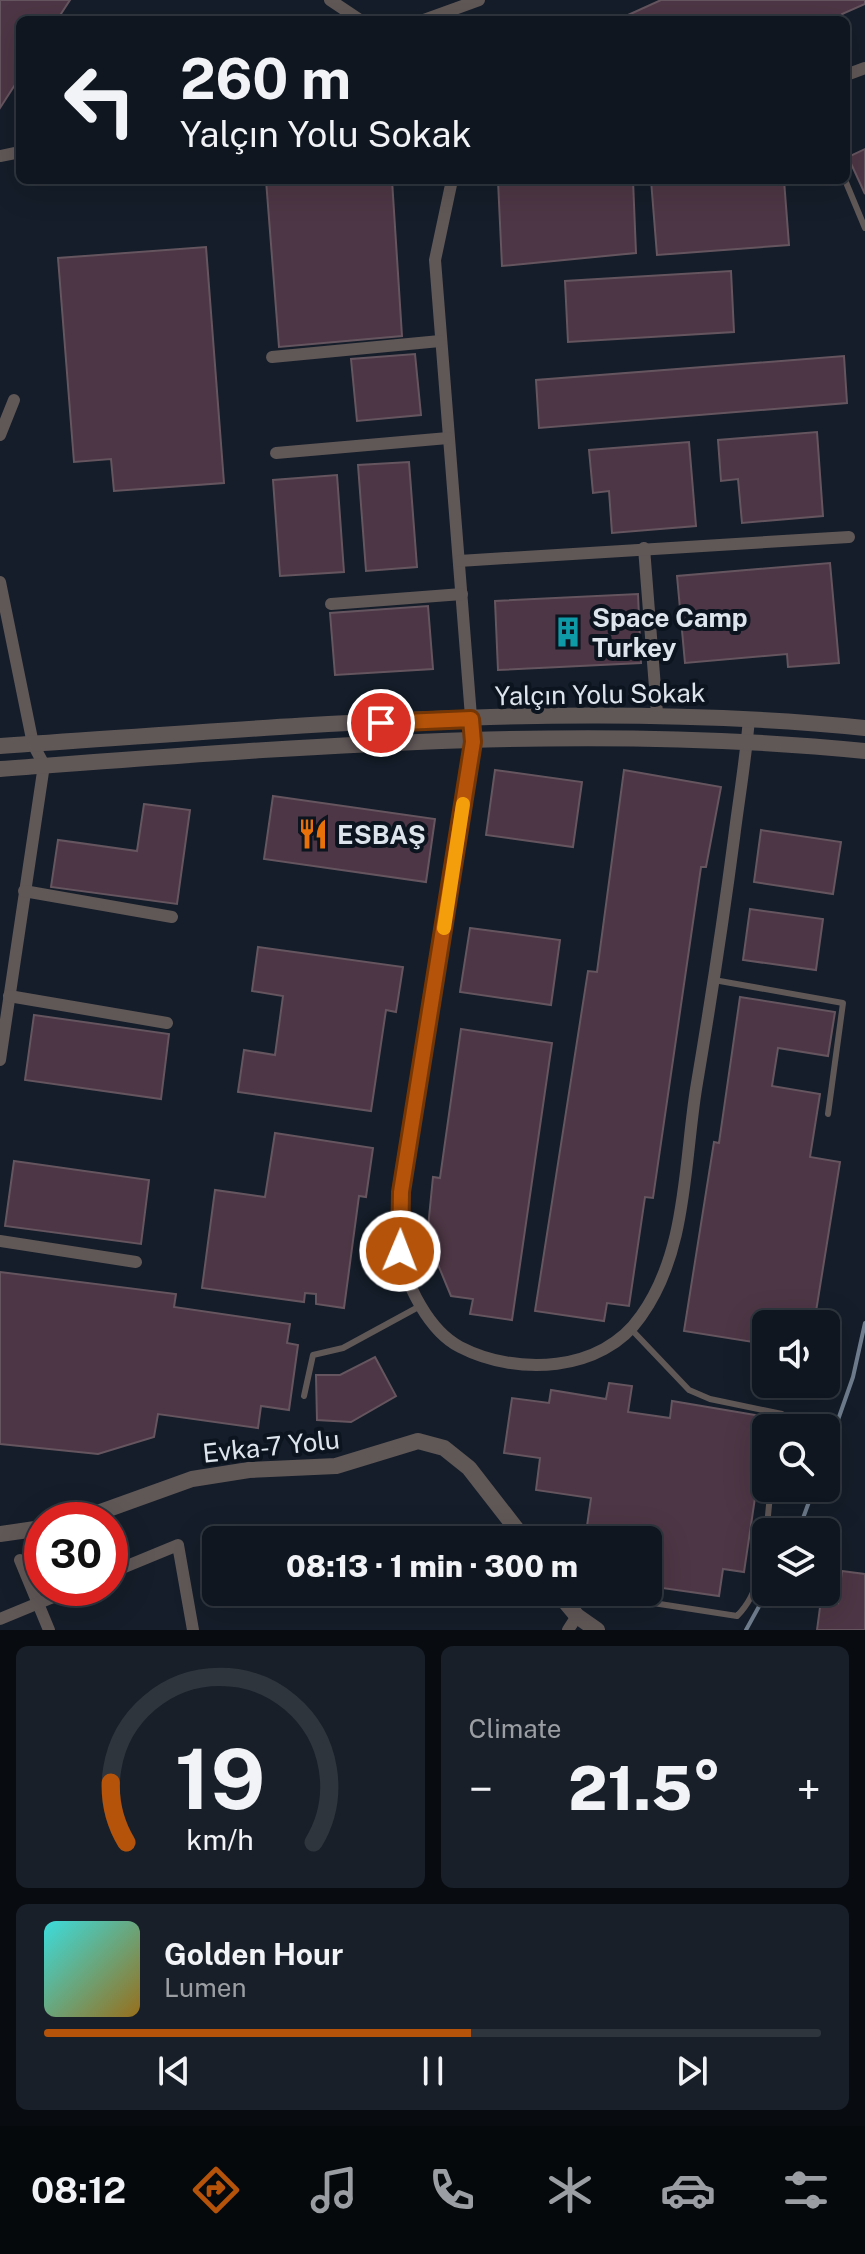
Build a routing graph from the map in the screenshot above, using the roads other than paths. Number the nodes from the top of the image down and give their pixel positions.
1 (330, 0) edge
2 (479, 0) edge
3 (354, 16) edge
4 (435, 16) edge
5 (451, 184) edge
6 (847, 184) edge
7 (865, 228) edge
8 (440, 341) junction
9 (272, 357) dead end
10 (14, 400) dead end
11 (0, 435) edge
12 (448, 438) junction
13 (276, 453) dead end
14 (849, 537) dead end
15 (644, 548) junction
16 (459, 561) junction
17 (0, 582) edge
18 (462, 594) junction
19 (331, 604) dead end
20 (657, 713) junction
21 (749, 718) junction
22 (471, 719) junction
23 (865, 728) edge
24 (747, 741) junction
25 (473, 742) junction
26 (33, 744) junction
27 (0, 746) edge
28 (865, 751) edge
29 (44, 765) junction
30 (0, 769) edge
31 (24, 891) junction
32 (172, 917) dead end
33 (714, 980) junction
34 (9, 996) junction
35 (167, 1023) dead end
36 (0, 1060) edge
37 (828, 1114) dead end
38 (0, 1241) edge
39 (136, 1262) dead end
40 (422, 1305) junction
41 (630, 1328) junction
42 (304, 1396) dead end
43 (782, 1414) edge
44 (128, 1502) edge
45 (769, 1502) edge
46 (514, 1526) edge
47 (24, 1531) edge
48 (0, 1534) edge
49 (20, 1560) dead end
50 (128, 1566) edge
51 (24, 1569) edge
52 (662, 1604) edge
53 (32, 1606) edge
54 (40, 1606) edge
55 (0, 1619) edge
56 (572, 1623) edge
57 (49, 1630) edge
58 (193, 1630) edge
59 (597, 1630) edge

1 - 3 street
2 - 4 street
5 - 8 street
6 - 7 lane
8 - 9 street
8 - 12 street
10 - 11 street
12 - 13 street
12 - 16 street
14 - 15 street
15 - 16 street
15 - 20 street
16 - 18 street
17 - 26 street
18 - 19 street
18 - 22 street
20 - 21 street, Yalçın Yolu Sokak
20 - 22 street, Yalçın Yolu Sokak
21 - 23 street, Yalçın Yolu Sokak
21 - 24 street
22 - 25 street
22 - 26 street, Yalçın Yolu Sokak
24 - 25 street, Yalçın Yolu Sokak
24 - 28 street, Yalçın Yolu Sokak
24 - 33 street
25 - 29 street, Yalçın Yolu Sokak
25 - 40 street
26 - 27 street, Yalçın Yolu Sokak
26 - 29 street
29 - 30 street, Yalçın Yolu Sokak
29 - 31 street
31 - 32 street
31 - 34 street
33 - 37 lane
33 - 41 street
34 - 35 street
34 - 36 street
38 - 39 street
40 - 41 street
40 - 42 lane
41 - 43 lane
44 - 46 street, Evka-7 Yolu
45 - 52 lane
47 - 48 street
49 - 51 street
50 - 58 street
53 - 55 street
54 - 57 street
56 - 59 street

